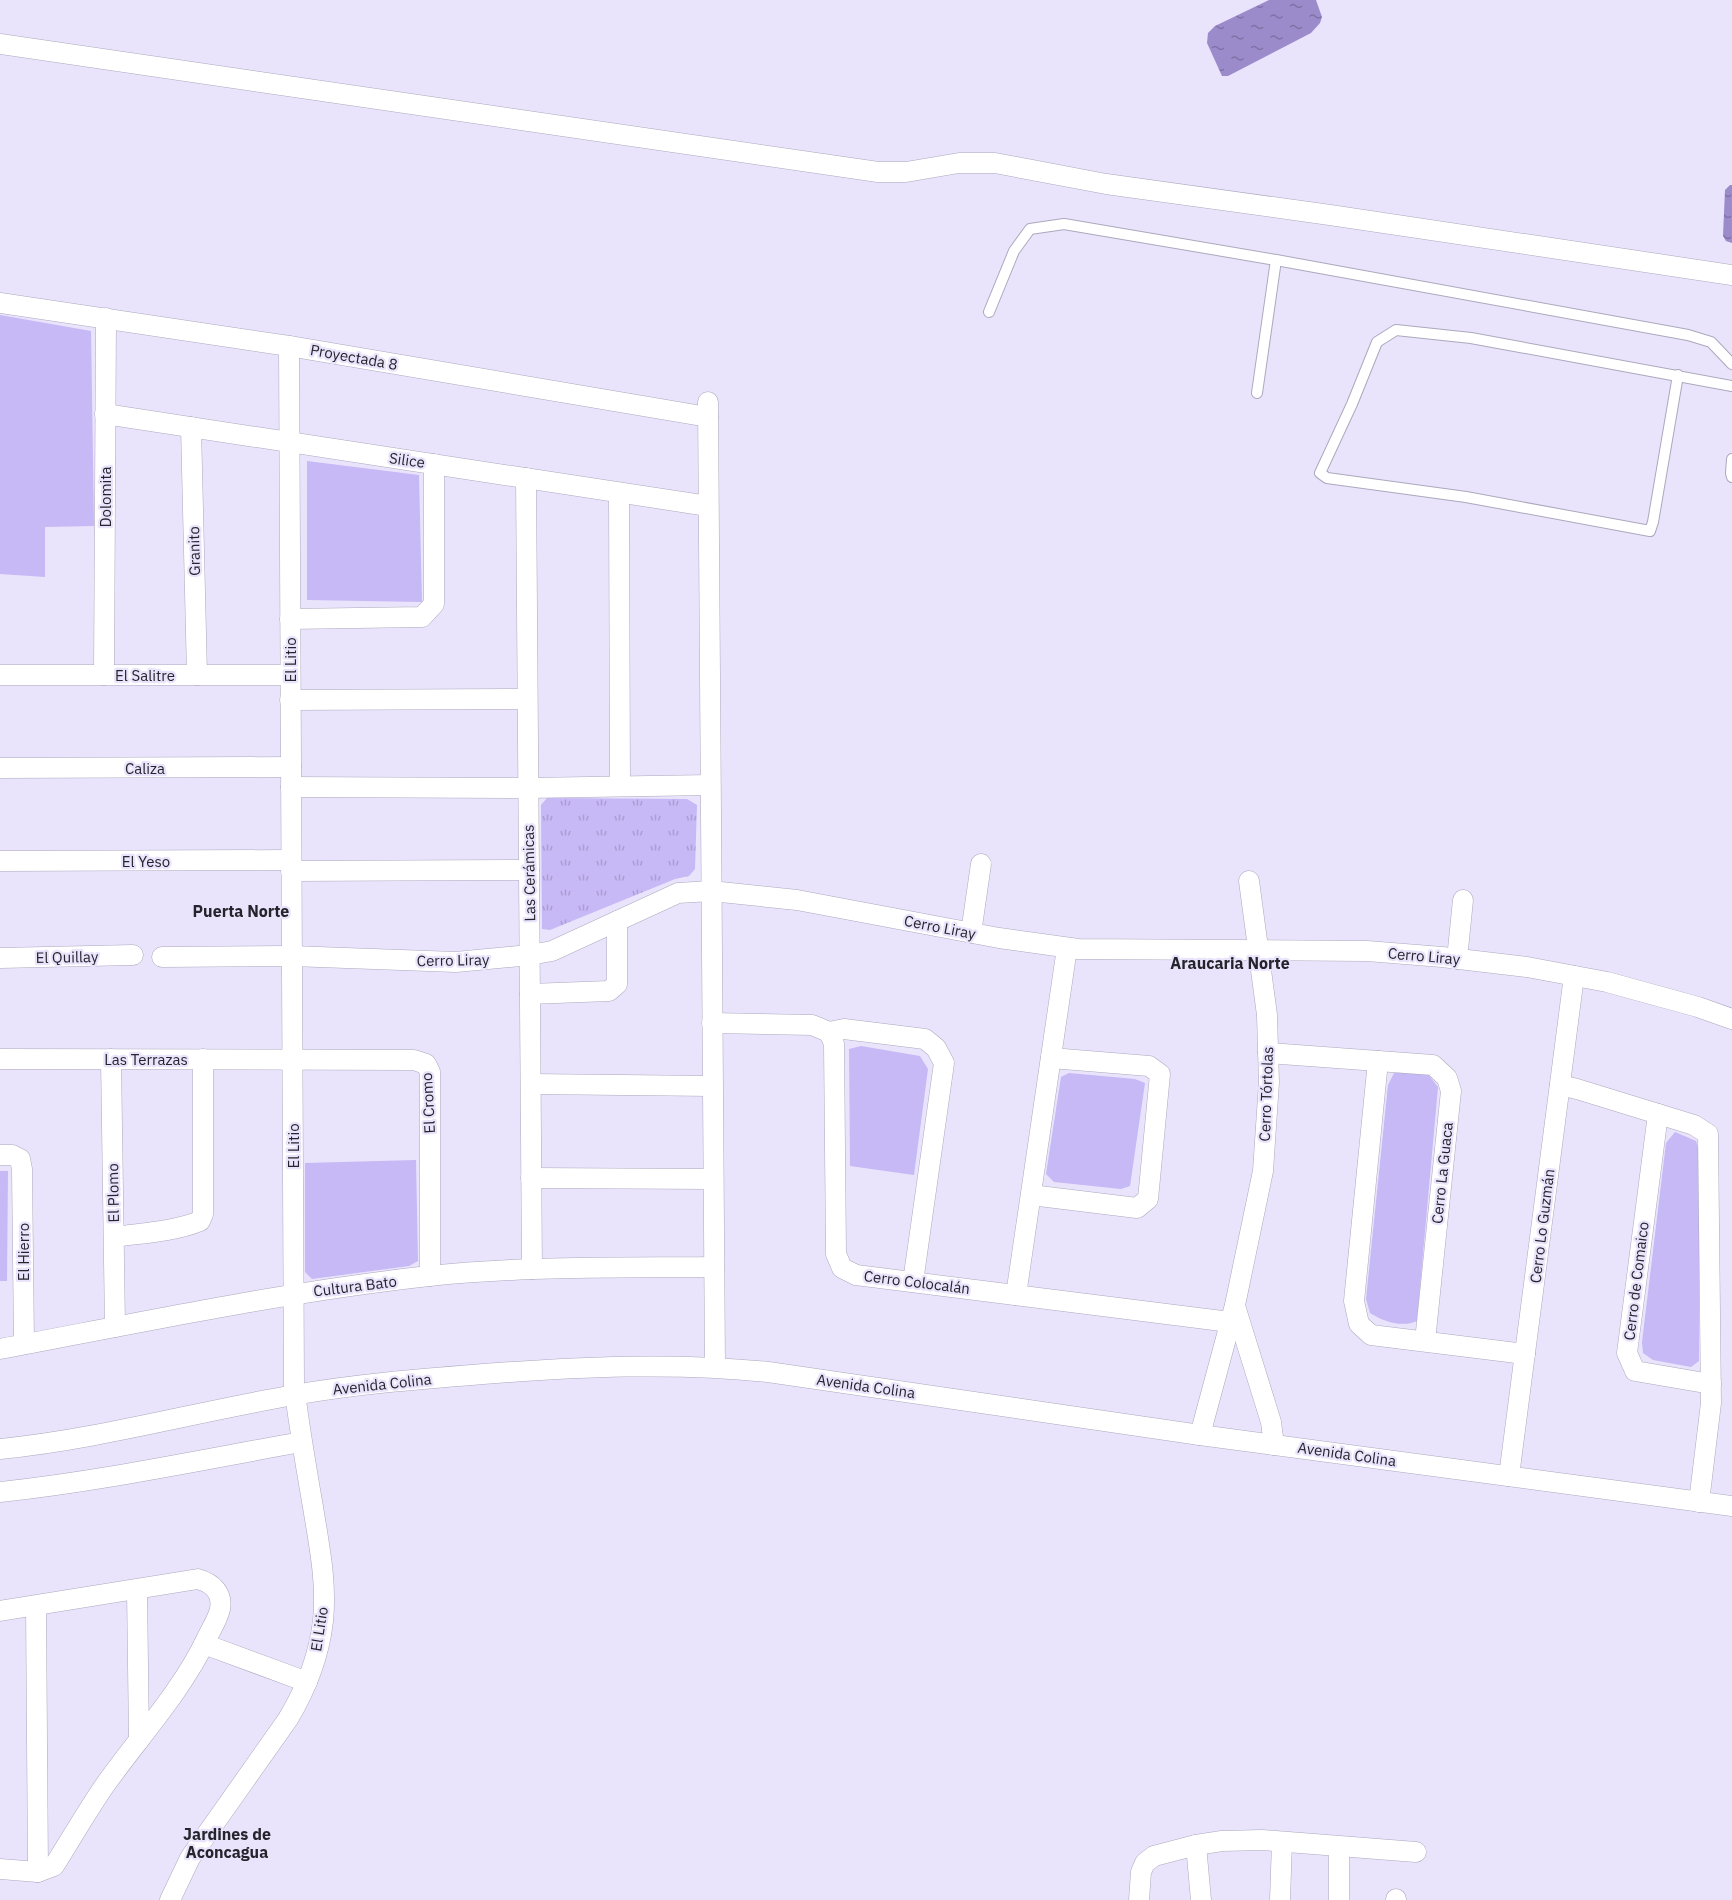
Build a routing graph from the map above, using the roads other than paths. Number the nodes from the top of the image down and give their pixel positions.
1 (0, 44) edge
2 (1275, 260) junction
3 (1732, 275) edge
4 (0, 303) edge
5 (988, 312) dead end
6 (106, 318) junction
7 (289, 346) junction
8 (1732, 364) edge
9 (1677, 375) junction
10 (1732, 386) edge
11 (1257, 393) dead end
12 (105, 414) junction
13 (191, 428) junction
14 (289, 443) junction
15 (1732, 459) edge
16 (434, 464) junction
17 (1732, 477) edge
18 (526, 478) junction
19 (619, 493) junction
20 (708, 506) junction
21 (290, 619) junction
22 (0, 675) edge
23 (104, 675) junction
24 (197, 675) junction
25 (290, 675) junction
26 (527, 699) junction
27 (290, 700) junction
28 (291, 767) junction
29 (0, 768) edge
30 (710, 784) junction
31 (620, 786) junction
32 (291, 788) junction
33 (528, 788) junction
34 (0, 861) edge
35 (981, 864) dead end
36 (291, 866) junction
37 (529, 870) junction
38 (1249, 881) dead end
39 (711, 891) junction
40 (1462, 900) dead end
41 (617, 921) junction
42 (971, 933) junction
43 (1067, 948) junction
44 (1260, 951) junction
45 (133, 955) dead end
46 (530, 955) junction
47 (291, 956) junction
48 (162, 957) dead end
49 (0, 958) edge
50 (1457, 959) junction
51 (1574, 976) junction
52 (530, 994) junction
53 (1730, 1016) edge
54 (712, 1023) junction
55 (829, 1032) junction
56 (1268, 1053) junction
57 (1051, 1058) junction
58 (0, 1059) edge
59 (111, 1059) junction
60 (203, 1059) junction
61 (292, 1059) junction
62 (1378, 1061) junction
63 (531, 1084) junction
64 (1560, 1085) junction
65 (712, 1086) junction
66 (1658, 1114) junction
67 (0, 1155) edge
68 (531, 1178) junction
69 (713, 1179) junction
70 (1031, 1195) junction
71 (114, 1238) junction
72 (714, 1267) junction
73 (532, 1269) junction
74 (430, 1276) junction
75 (913, 1282) junction
76 (294, 1294) junction
77 (1016, 1295) junction
78 (1233, 1313) junction
79 (115, 1327) junction
80 (1425, 1341) junction
81 (24, 1344) junction
82 (0, 1349) edge
83 (1525, 1354) junction
84 (715, 1366) junction
85 (1711, 1384) junction
86 (295, 1395) junction
87 (1200, 1435) junction
88 (302, 1442) junction
89 (1274, 1445) junction
90 (0, 1449) edge
91 (1509, 1476) junction
92 (0, 1492) edge
93 (1699, 1502) junction
94 (1732, 1506) edge
95 (136, 1590) junction
96 (36, 1606) junction
97 (0, 1611) edge
98 (204, 1644) junction
99 (307, 1682) junction
100 (139, 1740) junction
101 (1282, 1842) junction
102 (1196, 1845) junction
103 (1339, 1847) junction
104 (1416, 1852) dead end
105 (0, 1869) edge
106 (38, 1872) junction
107 (170, 1900) edge
108 (1139, 1900) edge
109 (1201, 1900) edge
110 (1280, 1900) edge
111 (1339, 1900) edge

1 - 3 street
2 - 5 lane
2 - 8 lane
2 - 11 lane
4 - 6 street, Proyectada 8
6 - 7 street, Proyectada 8
6 - 12 street, Dolomita
7 - 14 street, El Litio
7 - 20 street, Proyectada 8
9 - 9 lane
9 - 10 lane
12 - 13 street, Silice
12 - 23 street, Dolomita
13 - 14 street, Silice
13 - 24 street, Granito
14 - 16 street, Silice
14 - 21 street, El Litio
15 - 17 lane
16 - 18 street, Silice
16 - 21 street
18 - 19 street, Silice
18 - 26 street, Las Cerámicas
19 - 20 street, Silice
19 - 31 street
20 - 30 street
21 - 25 street, El Litio
22 - 23 street, El Salitre
23 - 24 street, El Salitre
24 - 25 street, El Salitre
25 - 27 street, El Litio
26 - 27 street
26 - 33 street, Las Cerámicas
27 - 28 street, El Litio
28 - 29 street, Caliza
28 - 32 street, El Litio
30 - 31 street
30 - 39 street
31 - 33 street
32 - 33 street
32 - 36 street, El Litio
33 - 37 street, Las Cerámicas
34 - 36 street, El Yeso
35 - 42 street
36 - 37 street, El Yeso
36 - 47 street, El Litio
37 - 46 street, Las Cerámicas
38 - 44 street, Cerro Tórtolas
39 - 41 street, Cerro Liray
39 - 42 street, Cerro Liray
39 - 54 street
40 - 50 street
41 - 46 street, Cerro Liray
41 - 52 street
42 - 43 street, Cerro Liray
43 - 44 street, Cerro Liray
43 - 57 street
44 - 50 street, Cerro Liray
44 - 56 street, Cerro Tórtolas
45 - 49 street, El Quillay
46 - 47 street, Cerro Liray
46 - 52 street, Las Cerámicas
47 - 48 street, Cerro Liray
47 - 61 street, El Litio
50 - 51 street, Cerro Liray
51 - 53 street, Cerro Liray
51 - 64 street, Cerro Lo Guzmán
52 - 63 street, Las Cerámicas
54 - 55 street
54 - 65 street
55 - 75 street, Cerro Colocalán
55 - 75 street
56 - 62 street, Cerro La Guaca
56 - 78 street, Cerro Tórtolas
57 - 70 street
57 - 70 street
58 - 59 street, Las Terrazas
59 - 60 street, Las Terrazas
59 - 71 street, El Plomo
60 - 61 street, Las Terrazas
60 - 71 street
61 - 74 street, El Cromo
61 - 76 street, El Litio
62 - 80 street
62 - 80 street, Cerro La Guaca
63 - 65 street
63 - 68 street, Las Cerámicas
64 - 66 street
64 - 83 street, Cerro Lo Guzmán
65 - 69 street
66 - 85 street
66 - 85 street, Cerro de Comaico
67 - 81 street, El Hierro
68 - 69 street
68 - 73 street, Las Cerámicas
69 - 72 street
70 - 77 street
71 - 79 street, El Plomo
72 - 73 street, Cultura Bato
72 - 84 street
73 - 74 street, Cultura Bato
74 - 76 street, Cultura Bato
75 - 77 street, Cerro Colocalán
76 - 79 street, Cultura Bato
76 - 86 street, El Litio
77 - 78 street, Cerro Colocalán
78 - 87 street, Cerro Tórtolas
78 - 89 street, Cerro Tórtolas
79 - 81 street, Cultura Bato
80 - 83 street
81 - 82 street, Cultura Bato
83 - 91 street, Cerro Lo Guzmán
84 - 86 street, Avenida Colina
84 - 87 street, Avenida Colina
85 - 93 street
86 - 88 street, El Litio
86 - 90 street, Avenida Colina
87 - 89 street, Avenida Colina
88 - 92 street
88 - 99 street, El Litio
89 - 91 street, Avenida Colina
91 - 93 street, Avenida Colina
93 - 94 street, Avenida Colina
95 - 96 street
95 - 98 street
95 - 100 street
96 - 97 street
96 - 106 street
98 - 99 street
98 - 100 street
99 - 107 street, El Litio
100 - 106 street
101 - 102 street
101 - 103 street
101 - 110 street
102 - 108 street
102 - 109 street
103 - 104 street
103 - 111 street
105 - 106 street

